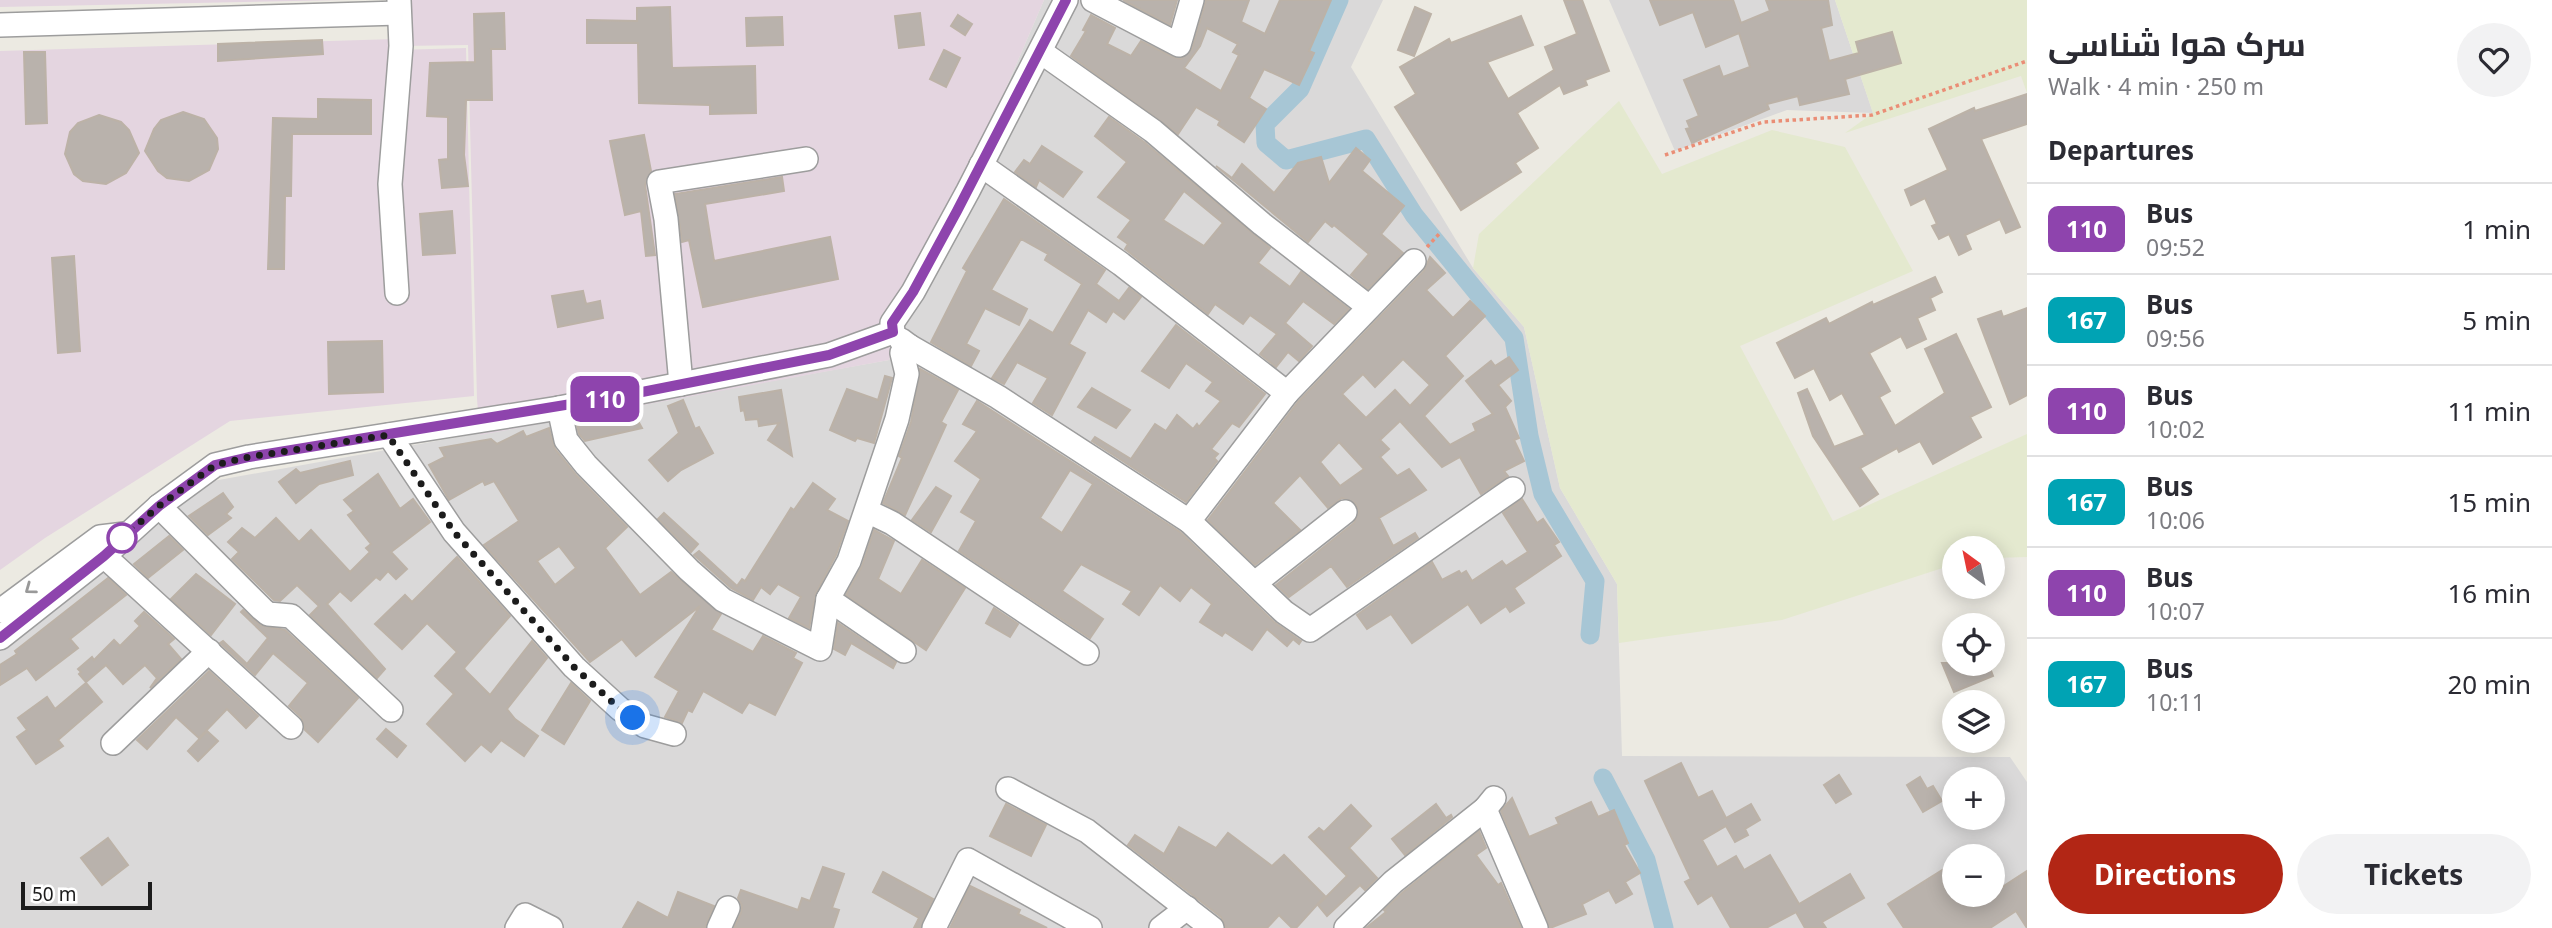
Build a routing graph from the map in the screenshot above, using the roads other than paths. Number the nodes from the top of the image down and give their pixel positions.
1 (1066, 0) edge
2 (1093, 0) edge
3 (1192, 0) edge
4 (399, 6) edge
5 (0, 26) edge
6 (1041, 52) junction
7 (806, 159) dead end
8 (981, 165) junction
9 (1414, 261) dead end
10 (397, 293) dead end
11 (1368, 307) junction
12 (901, 339) junction
13 (681, 384) junction
14 (1287, 393) junction
15 (559, 408) junction
16 (388, 435) junction
17 (1513, 489) dead end
18 (159, 506) junction
19 (867, 511) junction
20 (1345, 512) dead end
21 (1189, 521) junction
22 (125, 534) junction
23 (104, 556) junction
24 (1255, 583) junction
25 (828, 599) junction
26 (0, 611) edge
27 (0, 638) edge
28 (209, 651) junction
29 (904, 651) dead end
30 (1087, 653) dead end
31 (391, 710) dead end
32 (291, 727) dead end
33 (674, 734) dead end
34 (113, 743) dead end
35 (1008, 789) dead end
36 (1187, 908) junction
37 (517, 928) edge
38 (551, 928) edge
39 (934, 928) edge
40 (1090, 928) edge
41 (1161, 928) edge
42 (1212, 928) edge
43 (1346, 928) edge
44 (1536, 928) edge

1 - 6 street
2 - 3 street
4 - 5 street
4 - 10 street
6 - 8 street
6 - 11 street
7 - 13 street
8 - 12 street
8 - 14 street
9 - 11 street
11 - 14 street
12 - 13 street
12 - 19 street
12 - 21 street
13 - 15 street
14 - 21 street
15 - 16 street
15 - 25 street
16 - 18 street
16 - 33 street
17 - 24 street
18 - 22 street
18 - 31 street
19 - 25 street
19 - 30 street
20 - 24 street
21 - 24 street
22 - 23 street
22 -> 26 street
23 - 27 street
23 - 28 street
25 - 29 street
28 - 32 street
28 - 34 street
35 - 36 street
36 - 41 street
36 - 42 street
37 - 38 street
39 - 40 street
43 - 44 street

